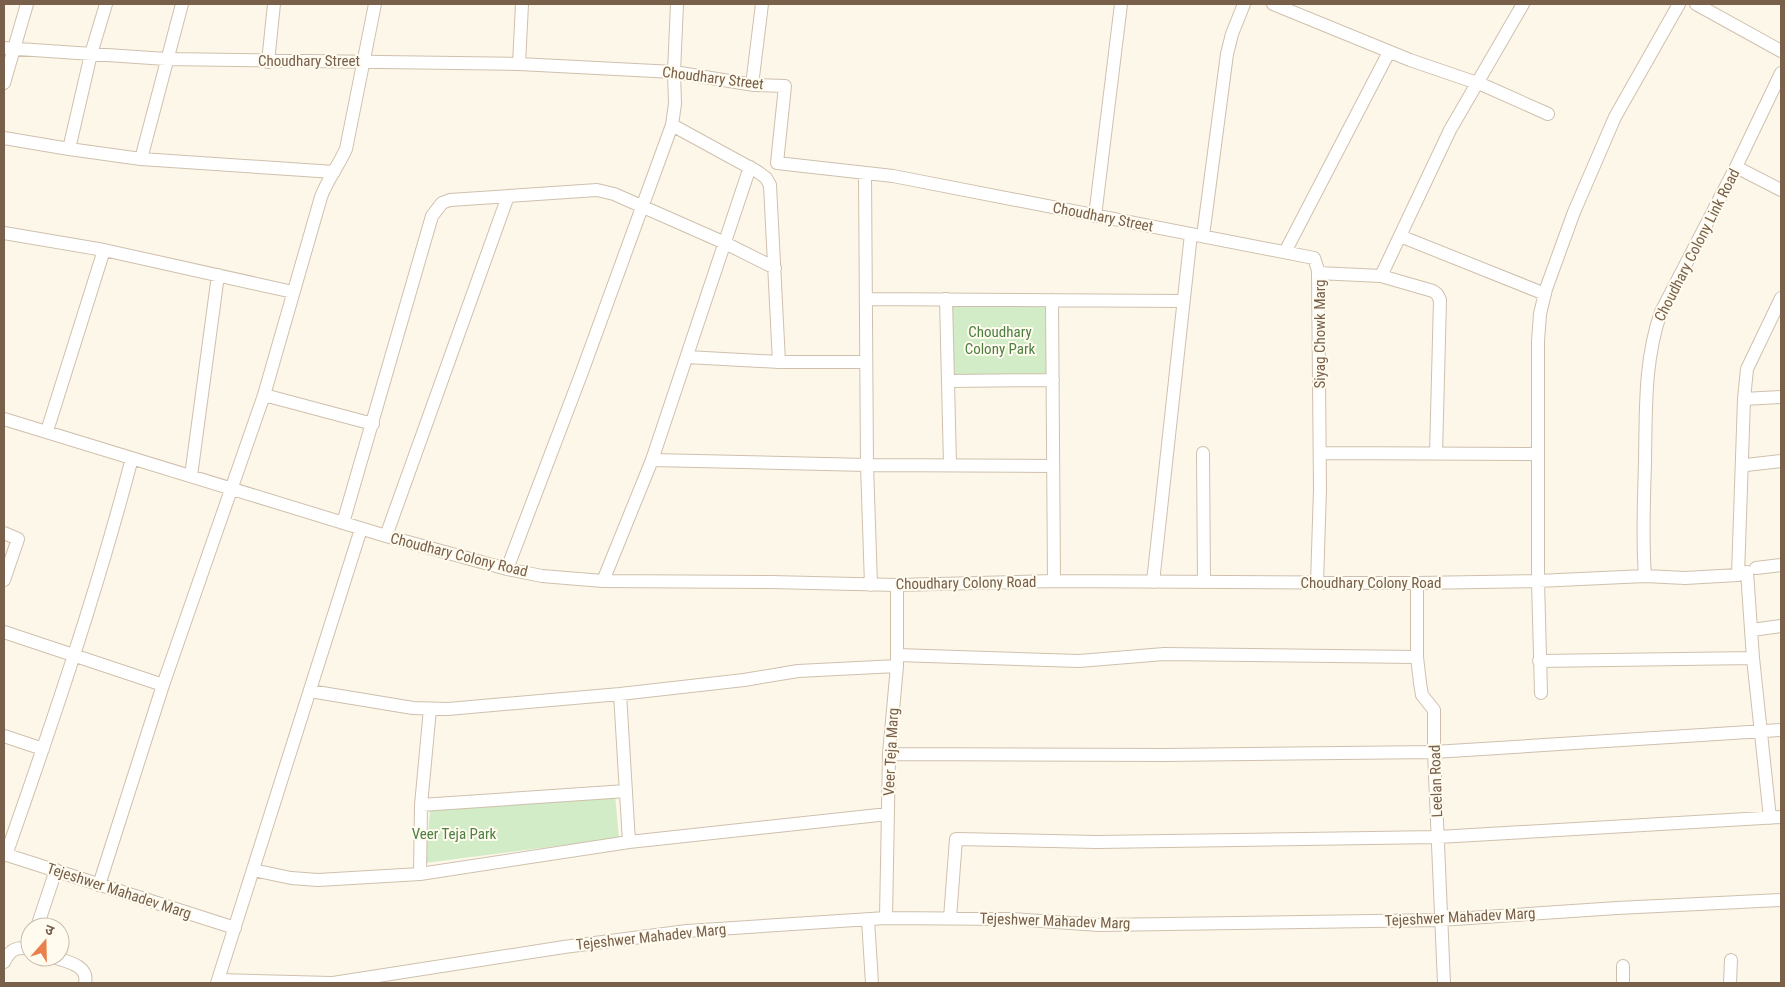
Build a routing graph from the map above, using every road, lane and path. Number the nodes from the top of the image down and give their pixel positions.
1 (27, 4) edge
2 (106, 4) edge
3 (182, 4) edge
4 (274, 4) edge
5 (375, 4) edge
6 (522, 4) edge
7 (677, 4) edge
8 (762, 4) edge
9 (1121, 4) edge
10 (1244, 4) edge
11 (1273, 4) edge
12 (1523, 4) edge
13 (1679, 4) edge
14 (1696, 4) edge
15 (9, 49) edge
16 (1781, 51) edge
17 (1389, 52) junction
18 (92, 54) junction
19 (166, 60) junction
20 (364, 61) junction
21 (268, 62) junction
22 (519, 64) junction
23 (674, 72) junction
24 (1781, 73) edge
25 (4, 83) edge
26 (1477, 83) junction
27 (754, 85) junction
28 (1548, 114) dead end
29 (672, 125) junction
30 (4, 138) edge
31 (69, 149) junction
32 (141, 159) junction
33 (750, 167) junction
34 (1736, 167) junction
35 (334, 172) junction
36 (865, 173) junction
37 (1781, 190) edge
38 (508, 196) junction
39 (642, 207) junction
40 (1095, 216) junction
41 (4, 232) edge
42 (1197, 235) junction
43 (1400, 236) junction
44 (725, 243) junction
45 (104, 250) junction
46 (1285, 252) junction
47 (775, 268) junction
48 (1319, 273) junction
49 (218, 275) junction
50 (1381, 276) junction
51 (293, 292) junction
52 (1545, 294) junction
53 (1781, 298) edge
54 (866, 299) junction
55 (946, 299) junction
56 (1052, 300) junction
57 (1183, 301) junction
58 (686, 357) junction
59 (779, 362) junction
60 (866, 362) junction
61 (1053, 380) junction
62 (948, 381) junction
63 (264, 395) junction
64 (1781, 397) edge
65 (1744, 399) junction
66 (4, 418) edge
67 (373, 424) junction
68 (47, 431) junction
69 (1203, 453) dead end
70 (1324, 453) dead end
71 (1436, 454) junction
72 (1538, 454) junction
73 (132, 458) junction
74 (652, 460) junction
75 (1781, 461) edge
76 (867, 465) junction
77 (950, 465) junction
78 (1746, 465) dead end
79 (1053, 466) junction
80 (191, 476) junction
81 (232, 489) junction
82 (343, 523) junction
83 (361, 529) junction
84 (4, 533) edge
85 (386, 536) junction
86 (1781, 565) edge
87 (507, 569) junction
88 (1645, 576) junction
89 (4, 580) edge
90 (603, 581) junction
91 (1538, 581) junction
92 (1054, 582) junction
93 (1153, 582) junction
94 (1204, 582) junction
95 (1317, 583) junction
96 (1417, 583) junction
97 (871, 585) junction
98 (897, 585) junction
99 (1781, 626) edge
100 (1752, 630) junction
101 (4, 632) edge
102 (74, 656) junction
103 (1416, 657) junction
104 (1754, 658) junction
105 (897, 661) junction
106 (1540, 661) junction
107 (163, 685) junction
108 (310, 691) junction
109 (1541, 693) dead end
110 (620, 694) junction
111 (430, 709) junction
112 (1761, 730) junction
113 (1781, 730) edge
114 (4, 736) edge
115 (43, 749) junction
116 (1434, 752) junction
117 (888, 754) junction
118 (626, 791) junction
119 (421, 805) junction
120 (888, 814) junction
121 (1776, 817) edge
122 (1438, 837) junction
123 (629, 842) junction
124 (5, 854) edge
125 (56, 870) junction
126 (253, 870) junction
127 (420, 874) junction
128 (99, 885) junction
129 (1781, 900) edge
130 (41, 917) edge
131 (886, 918) junction
132 (950, 918) junction
133 (868, 920) junction
134 (1442, 920) junction
135 (235, 928) junction
136 (20, 948) edge
137 (1731, 960) dead end
138 (4, 962) edge
139 (70, 963) edge
140 (1623, 966) dead end
141 (217, 982) edge
142 (85, 983) edge
143 (332, 983) edge
144 (872, 983) edge
145 (1444, 983) edge
146 (1623, 983) edge
147 (1730, 983) edge

1 - 15 street
2 - 18 street
3 - 19 street
4 - 21 street
5 - 20 street
6 - 22 street
7 - 23 street
8 - 27 street
9 - 40 street
10 - 42 street
11 - 17 street
12 - 26 street
13 - 52 street
14 - 16 street
15 - 18 street, Choudhary Street
15 - 25 street
17 - 26 street
17 - 46 street
18 - 19 street, Choudhary Street
18 - 31 street
19 - 21 street, Choudhary Street
19 - 32 street
20 - 21 street, Choudhary Street
20 - 22 street, Choudhary Street
20 - 35 street
22 - 23 street, Choudhary Street
23 - 27 street, Choudhary Street
23 - 29 street
24 - 34 street, Choudhary Colony Link Road
26 - 28 street
26 - 43 street
27 - 36 street, Choudhary Street
29 - 33 street
29 - 39 street
30 - 31 street
31 - 32 street
32 - 35 street
33 - 44 street
33 - 47 street
34 - 37 street
34 - 88 street, Choudhary Colony Link Road
35 - 51 street
36 - 40 street, Choudhary Street
36 - 54 street
38 - 39 street
38 - 67 street
38 - 85 street
39 - 44 street
39 - 87 street
40 - 42 street, Choudhary Street
41 - 45 street
42 - 46 street, Choudhary Street
42 - 57 street
43 - 50 street
43 - 52 street
44 - 47 street
44 - 58 street
45 - 49 street
45 - 68 street
46 - 48 street, Choudhary Street
47 - 59 street
48 - 50 street, Siyag Chowk Marg
48 - 95 street, Siyag Chowk Marg
49 - 51 street
49 - 80 street
50 - 71 street, Siyag Chowk Marg
51 - 63 street
52 - 72 street
53 - 65 street
54 - 55 street
54 - 60 street
55 - 56 street
55 - 62 street
56 - 57 street
56 - 61 street
57 - 93 street
58 - 59 street
58 - 74 street
59 - 60 street
60 - 76 street
61 - 62 street
61 - 79 street
62 - 77 street
63 - 67 street
63 - 81 street
64 - 65 street
65 - 88 street, Choudhary Colony Road
66 - 68 street, Choudhary Colony Road
67 - 82 street
68 - 73 street, Choudhary Colony Road
69 - 94 street
70 - 71 street
71 - 72 street
72 - 91 street
73 - 80 street, Choudhary Colony Road
73 - 102 street
74 - 76 street
74 - 90 street
75 - 78 street
76 - 77 street
76 - 97 street
77 - 79 street
79 - 92 street
80 - 81 street, Choudhary Colony Road
81 - 82 street, Choudhary Colony Road
81 - 107 street
82 - 83 street, Choudhary Colony Road
83 - 85 street, Choudhary Colony Road
83 - 108 street
84 - 89 street
85 - 87 street, Choudhary Colony Road
86 - 100 street
87 - 90 street, Choudhary Colony Road
88 - 91 street, Choudhary Colony Road
90 - 97 street, Choudhary Colony Road
91 - 96 street, Choudhary Colony Road
91 - 106 street
92 - 93 street, Choudhary Colony Road
92 - 98 street, Choudhary Colony Road
93 - 94 street, Choudhary Colony Road
94 - 95 street, Choudhary Colony Road
95 - 96 street, Choudhary Colony Road
96 - 103 street, Leelan Road
97 - 98 street, Choudhary Colony Road
98 - 105 street, Veer Teja Marg
99 - 100 street
100 - 104 street
101 - 102 street
102 - 107 street
102 - 115 street
103 - 105 street
103 - 116 street, Leelan Road
104 - 106 street
104 - 112 street
105 - 110 street
105 - 117 street, Veer Teja Marg
106 - 109 street
107 - 128 street
108 - 111 street
108 - 126 street
110 - 111 street
110 - 118 street
111 - 119 street
112 - 113 street
112 - 116 street
112 - 121 street
114 - 115 street
115 - 124 street
116 - 117 street
116 - 122 street, Leelan Road
117 - 120 street, Veer Teja Marg
118 - 119 street
118 - 123 street
119 - 127 street
120 - 123 street
120 - 131 street, Veer Teja Marg
121 - 122 street
122 - 132 street
122 - 134 street, Leelan Road
123 - 127 street
124 - 125 street, Tejeshwer Mahadev Marg
125 - 128 street, Tejeshwer Mahadev Marg
125 - 130 street
126 - 127 street
126 - 135 street
128 - 135 street, Tejeshwer Mahadev Marg
129 - 134 street, Tejeshwer Mahadev Marg
131 - 132 street, Tejeshwer Mahadev Marg
131 - 133 street, Tejeshwer Mahadev Marg
132 - 134 street, Tejeshwer Mahadev Marg
133 - 143 street, Tejeshwer Mahadev Marg
133 - 144 street
134 - 145 street, Leelan Road
135 - 141 street
136 - 138 street
137 - 147 street
139 - 142 street
140 - 146 street
141 - 143 street, Tejeshwer Mahadev Marg

